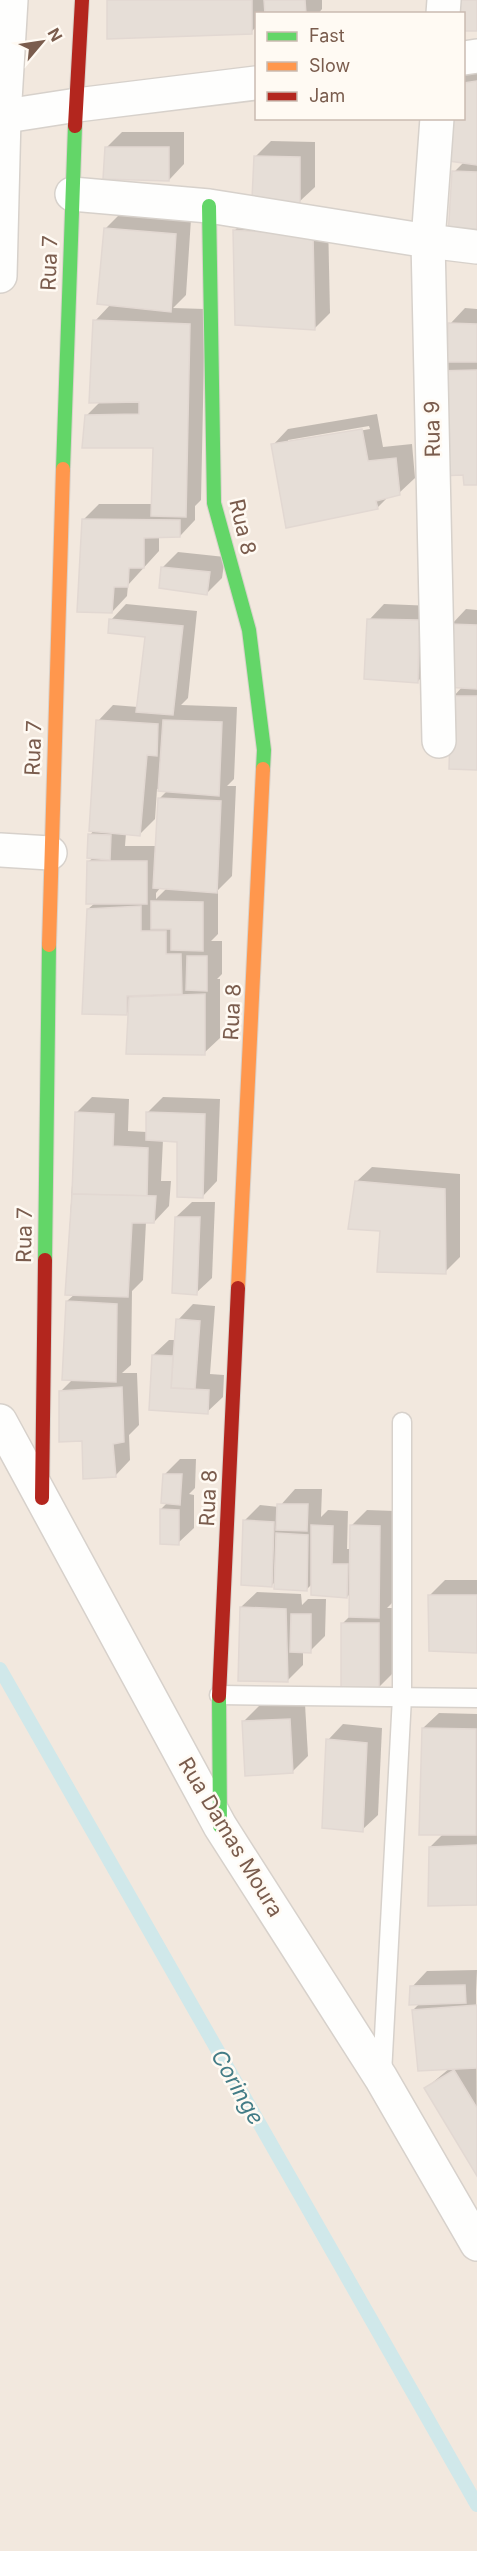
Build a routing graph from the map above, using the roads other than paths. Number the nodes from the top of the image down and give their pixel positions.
1 (11, 0) edge
2 (82, 0) edge
3 (255, 83) edge
4 (77, 105) junction
5 (2, 117) edge
6 (436, 120) edge
7 (72, 194) junction
8 (209, 206) junction
9 (428, 241) junction
10 (477, 247) edge
11 (0, 276) edge
12 (439, 741) dead end
13 (0, 850) edge
14 (50, 854) junction
15 (0, 1421) edge
16 (402, 1422) dead end
17 (42, 1498) junction
18 (219, 1695) junction
19 (402, 1697) junction
20 (477, 1698) edge
21 (220, 1826) junction
22 (381, 2078) junction
23 (477, 2244) edge

1 - 5 street
2 - 4 street, Rua 7
3 - 4 street
4 - 5 street
4 - 7 street, Rua 7
5 - 11 street
6 - 9 street, Rua 9
7 - 8 street
7 - 14 street, Rua 7
8 - 9 street
8 - 18 street, Rua 8
9 - 10 street
9 - 12 street, Rua 9
13 - 14 street
14 - 17 street, Rua 7
15 - 17 street, Rua Damas Moura
16 - 19 lane
17 - 21 street, Rua Damas Moura
18 - 19 lane
18 - 21 street, Rua 8
19 - 20 lane
19 - 22 lane
21 - 22 street, Rua Damas Moura
22 - 23 street, Rua Damas Moura

